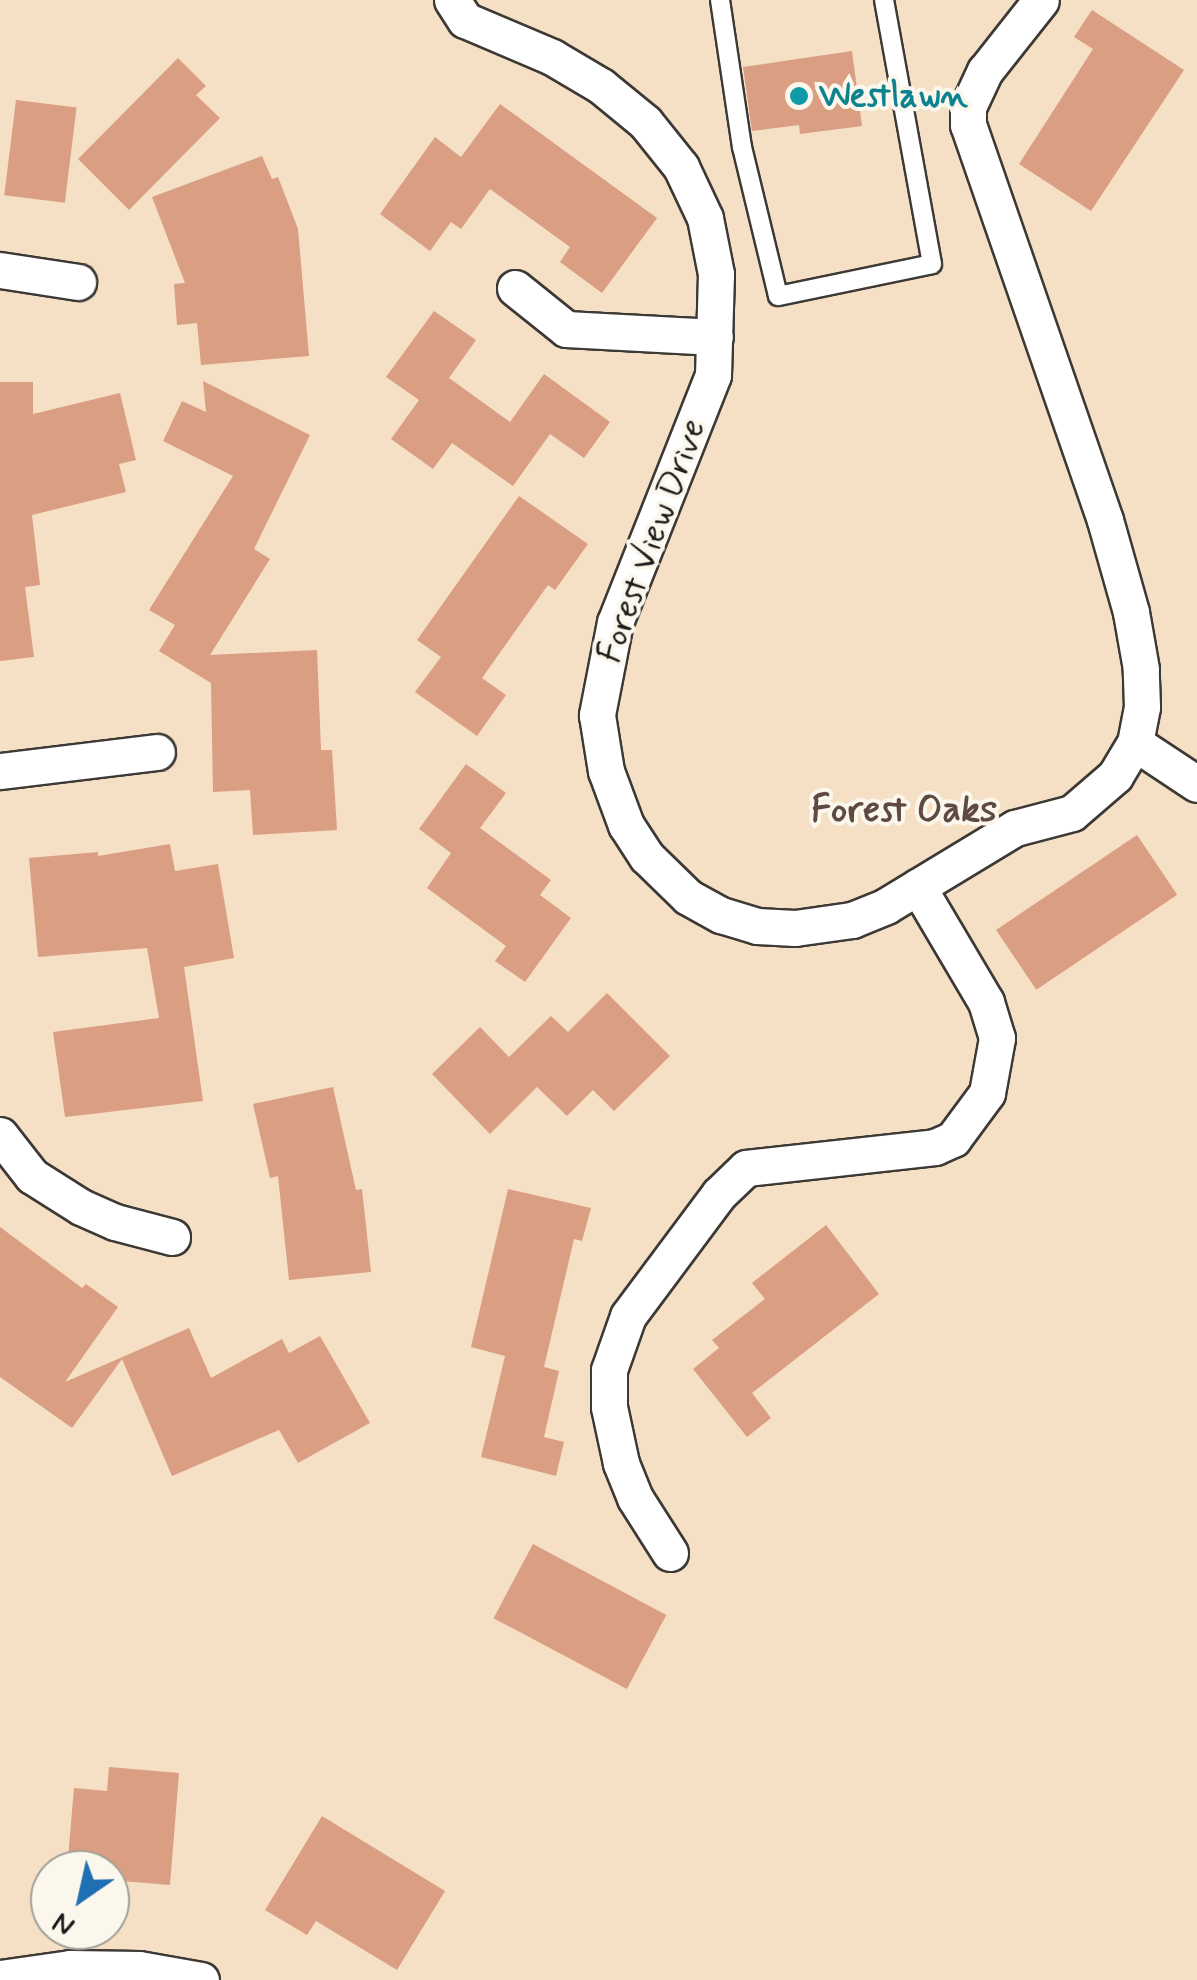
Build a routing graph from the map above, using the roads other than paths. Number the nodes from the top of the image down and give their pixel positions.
1 (452, 0) edge
2 (720, 0) edge
3 (884, 0) edge
4 (1041, 0) edge
5 (0, 270) edge
6 (78, 282) dead end
7 (515, 288) dead end
8 (715, 337) junction
9 (1135, 743) junction
10 (156, 752) dead end
11 (0, 771) edge
12 (1197, 784) edge
13 (918, 887) junction
14 (0, 1135) edge
15 (172, 1237) dead end
16 (670, 1553) dead end
17 (0, 1978) edge
18 (201, 1980) edge

1 - 8 street, Forest View Drive
2 - 3 lane
4 - 9 street, Forest View Drive
5 - 6 street
7 - 8 street
8 - 13 street, Forest View Drive
9 - 12 street
9 - 13 street, Forest View Drive
10 - 11 street
13 - 16 street
14 - 15 street
17 - 18 street

